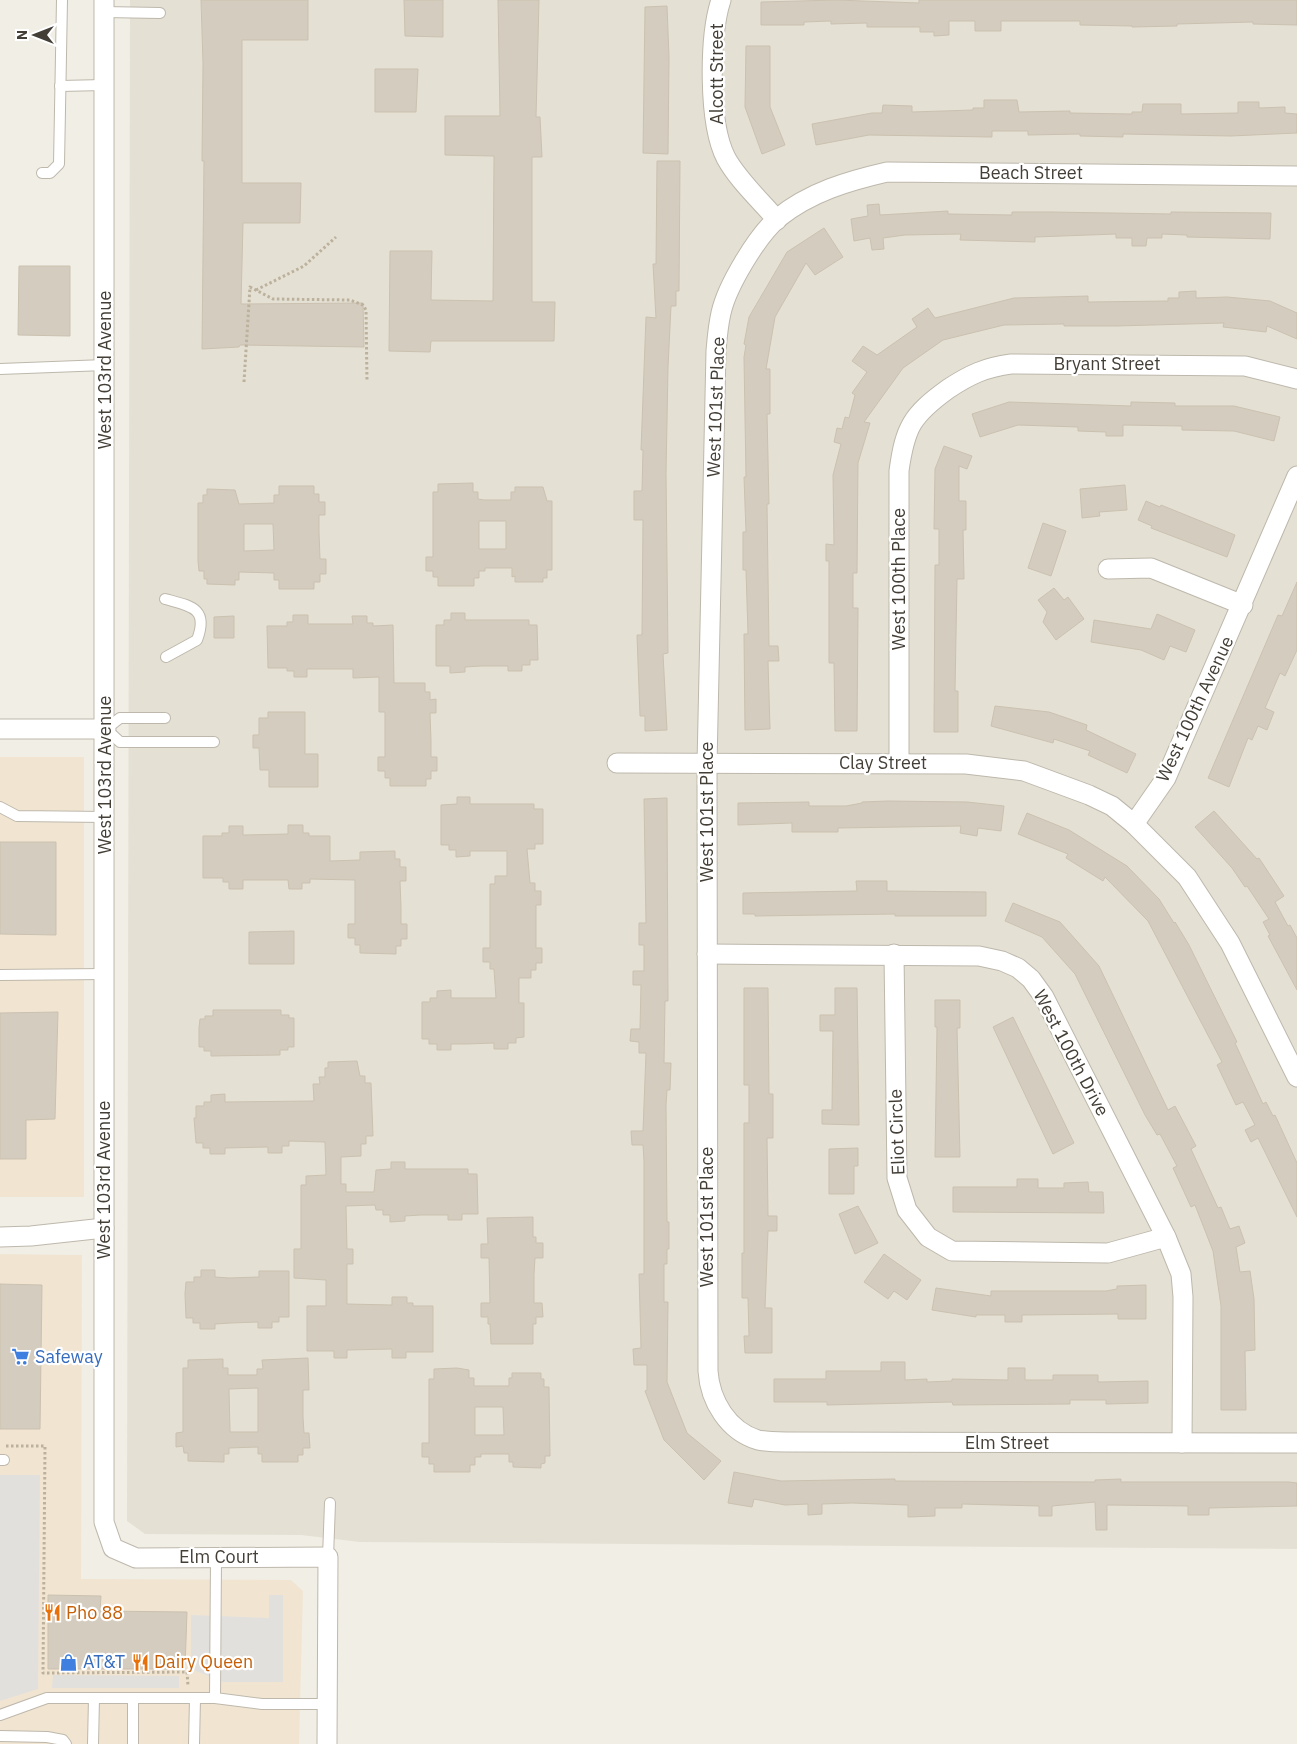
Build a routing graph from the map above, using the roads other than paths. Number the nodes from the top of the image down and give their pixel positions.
1 (62, 0) edge
2 (721, 0) edge
3 (104, 6) edge
4 (160, 13) dead end
5 (60, 86) junction
6 (104, 86) junction
7 (42, 173) dead end
8 (1297, 176) edge
9 (777, 220) junction
10 (105, 365) junction
11 (0, 369) edge
12 (1297, 379) edge
13 (926, 404) joint
14 (1297, 476) edge
15 (1108, 569) dead end
16 (165, 598) dead end
17 (1243, 605) junction
18 (166, 657) dead end
19 (165, 718) dead end
20 (0, 729) edge
21 (106, 729) junction
22 (214, 742) dead end
23 (899, 762) junction
24 (617, 764) dead end
25 (707, 764) junction
26 (0, 807) edge
27 (105, 817) junction
28 (1134, 824) junction
29 (707, 954) junction
30 (894, 954) junction
31 (105, 974) junction
32 (0, 976) edge
33 (1297, 1077) edge
34 (104, 1228) junction
35 (0, 1237) edge
36 (1166, 1237) junction
37 (726, 1416) joint
38 (1182, 1443) junction
39 (1297, 1443) edge
40 (330, 1503) dead end
41 (113, 1548) joint
42 (328, 1557) junction
43 (216, 1558) junction
44 (94, 1698) junction
45 (215, 1698) junction
46 (133, 1699) junction
47 (191, 1699) junction
48 (328, 1704) junction
49 (0, 1715) edge
50 (0, 1736) edge
51 (66, 1744) edge
52 (93, 1744) edge
53 (133, 1744) edge
54 (194, 1744) edge
55 (327, 1744) edge

1 - 5 lane
2 - 9 street, Alcott Street
3 - 4 lane
3 - 6 street, West 103rd Avenue
5 - 6 lane
5 - 7 lane
6 - 10 street, West 103rd Avenue
8 - 9 street, Beach Street
9 - 25 street, West 101st Place
10 - 11 lane
10 - 21 street, West 103rd Avenue
12 - 13 street, Bryant Street
13 - 23 street, West 100th Place
14 - 17 street, West 100th Avenue
15 - 17 street
16 - 18 lane
17 - 28 street, West 100th Avenue
19 - 21 lane
20 - 21 street
21 - 22 lane
21 - 27 street, West 103rd Avenue
23 - 25 street, Clay Street
23 - 28 street, Clay Street
24 - 25 street, Clay Street
25 - 29 street, West 101st Place
26 - 27 lane
27 - 31 street, West 103rd Avenue
28 - 33 street
29 - 30 street, West 100th Drive
29 - 37 street, West 101st Place
30 - 36 street, West 100th Drive
30 - 36 street, Eliot Circle
31 - 32 lane
31 - 34 street, West 103rd Avenue
34 - 35 street
34 - 41 street, West 103rd Avenue
36 - 38 street, West 100th Drive
37 - 38 street, Elm Street
38 - 39 street, Elm Street
40 - 42 lane
41 - 43 street, Elm Court
42 - 43 street, Elm Court
42 - 48 street
43 - 45 lane
44 - 46 lane
44 - 49 lane
44 - 52 lane
45 - 47 lane
45 - 48 lane
46 - 47 lane
46 - 53 lane
47 - 54 lane
48 - 55 street
50 - 51 lane

